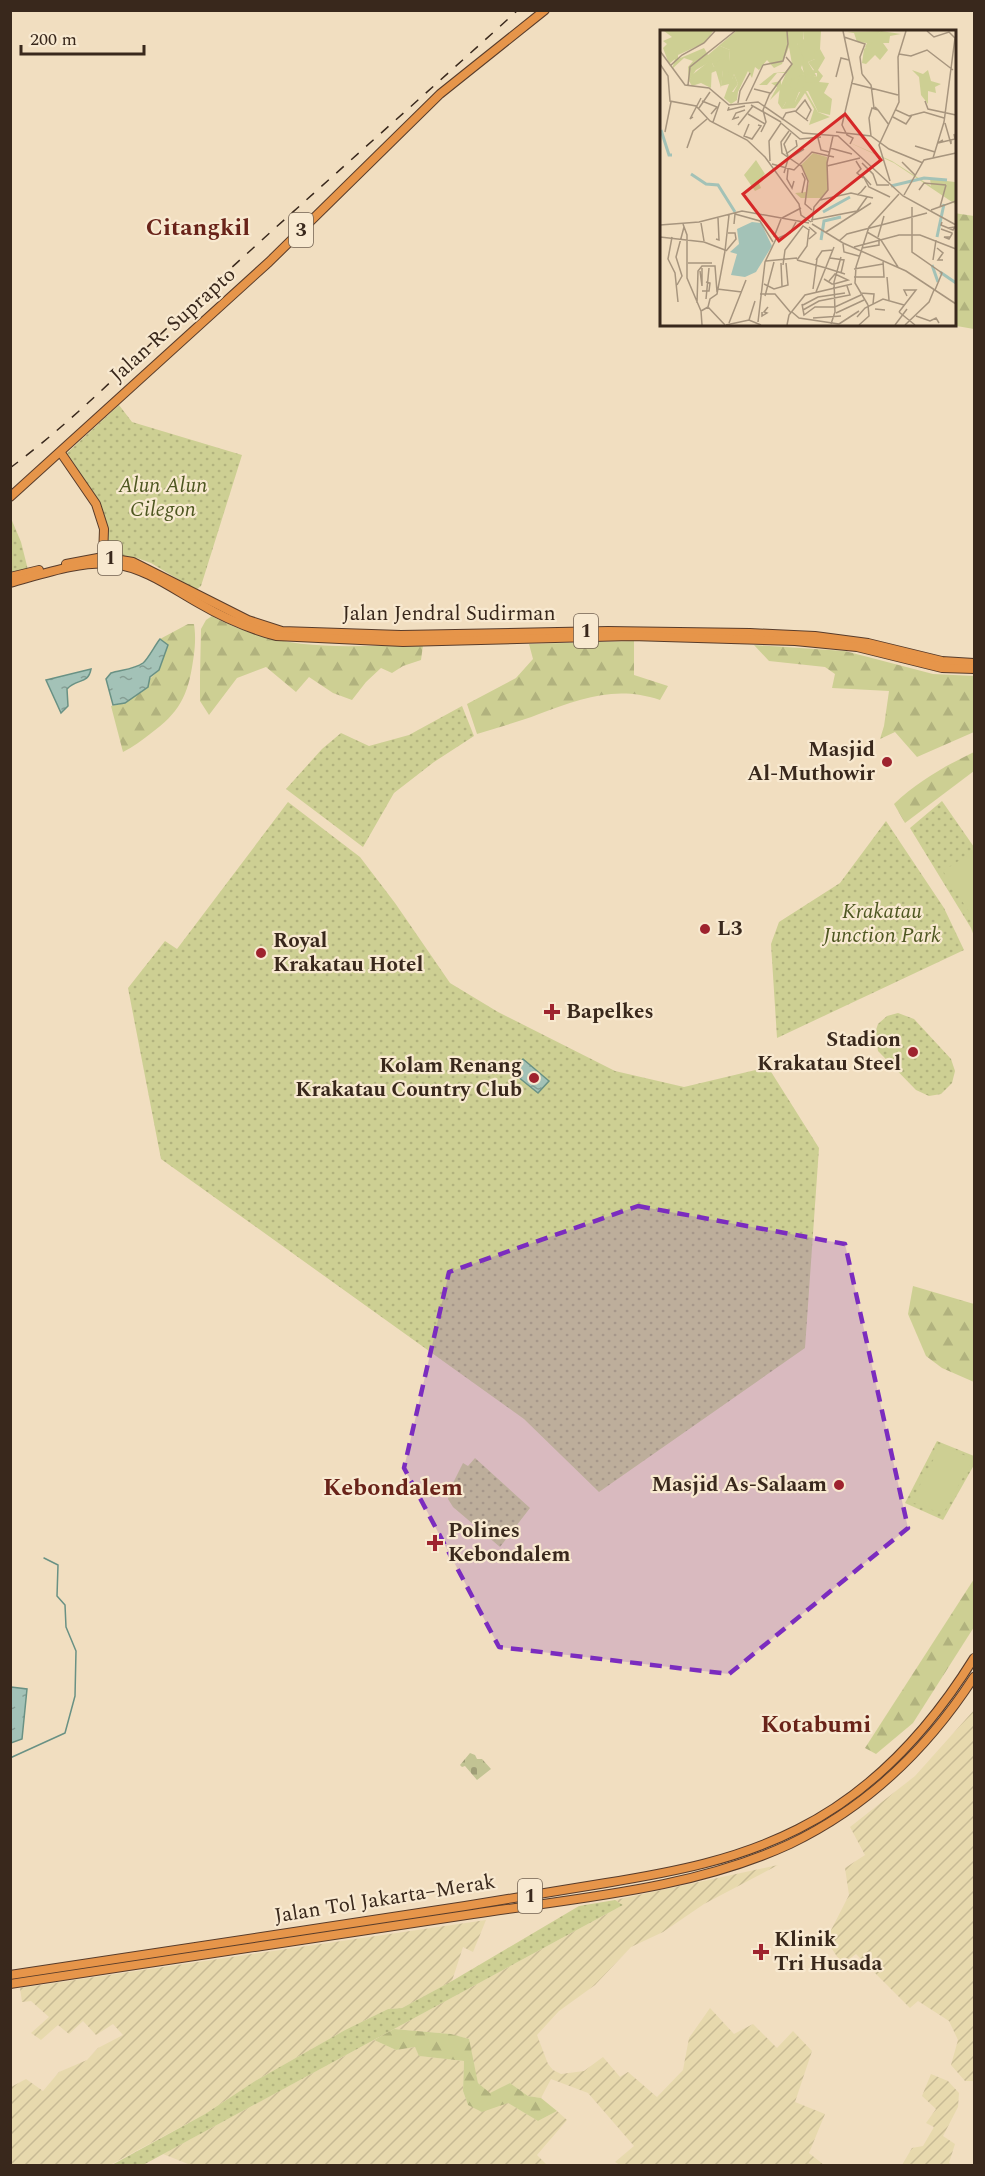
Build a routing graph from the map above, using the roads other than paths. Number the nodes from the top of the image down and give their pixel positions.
1 (545, 10) edge
2 (61, 453) junction
3 (10, 497) edge
4 (103, 557) junction
5 (10, 577) edge
6 (10, 583) edge
7 (975, 663) edge
8 (975, 669) edge
9 (975, 1658) edge
10 (975, 1677) edge
11 (10, 1975) edge
12 (10, 1984) edge

1 - 2 highway, Jalan R. Suprapto / 3
2 - 3 highway, Jalan R. Suprapto / 3
2 - 4 highway
4 - 5 highway, Jalan Jendral Sudirman / 1
4 - 7 highway, Jalan Jendral Sudirman / 1
6 - 8 highway, Jalan Jendral Sudirman / 1
9 - 11 highway, Jalan Tol Jakarta–Merak / 1
10 - 12 highway, Jalan Tol Jakarta–Merak / 1

